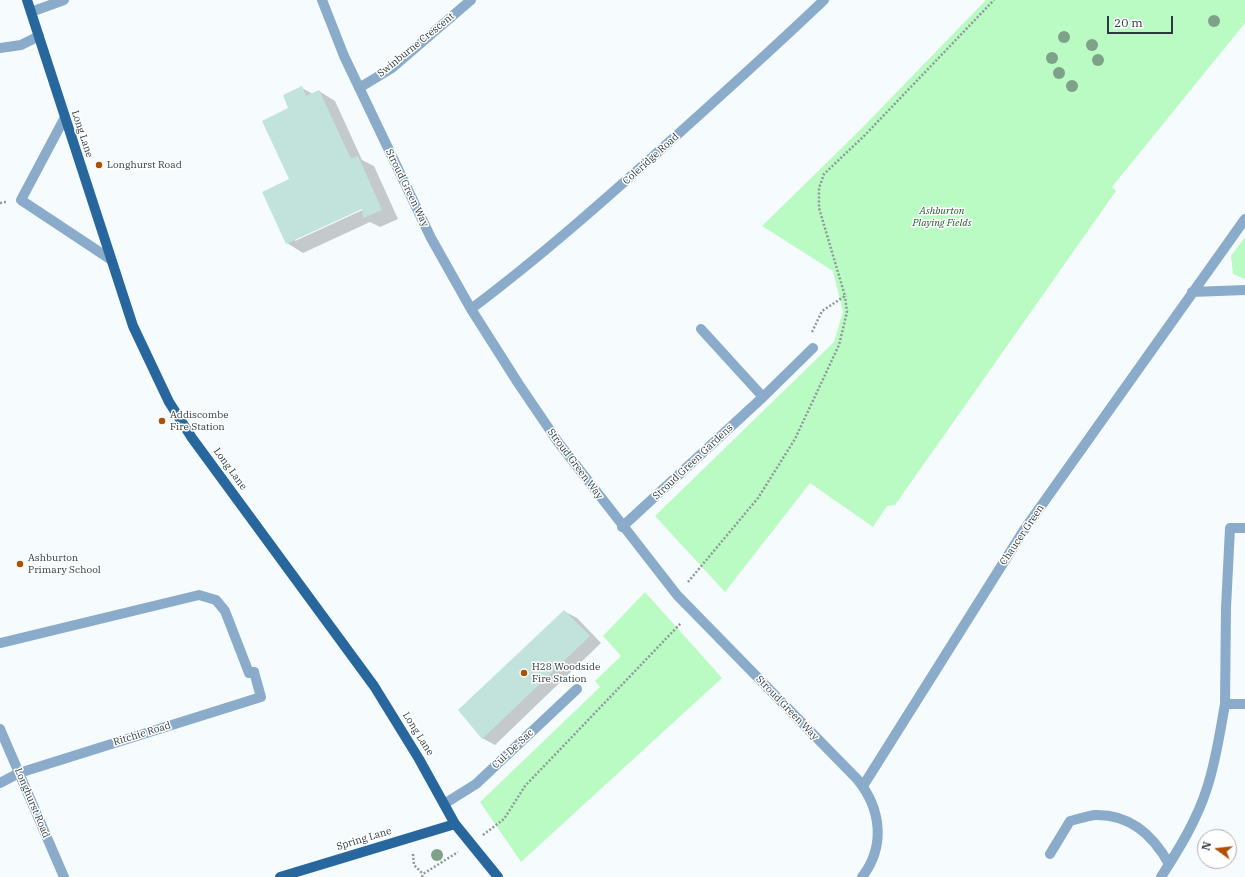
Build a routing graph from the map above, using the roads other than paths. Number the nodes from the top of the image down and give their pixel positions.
1 (27, 0) edge
2 (64, 0) edge
3 (322, 0) edge
4 (471, 0) edge
5 (824, 0) edge
6 (31, 12) junction
7 (39, 36) junction
8 (0, 48) edge
9 (359, 88) junction
10 (64, 119) junction
11 (1245, 219) edge
12 (110, 259) junction
13 (1245, 290) edge
14 (1192, 292) junction
15 (471, 309) junction
16 (701, 329) dead end
17 (813, 348) road end
18 (763, 397) junction
19 (622, 526) junction
20 (1245, 528) edge
21 (1, 643) edge
22 (577, 689) dead end
23 (1225, 704) junction
24 (1245, 704) edge
25 (0, 729) edge
26 (19, 773) junction
27 (0, 783) edge
28 (863, 786) junction
29 (444, 804) junction
30 (455, 824) junction
31 (1050, 854) dead end
32 (1170, 864) junction
33 (868, 875) edge
34 (64, 877) edge
35 (280, 877) edge
36 (498, 877) edge
37 (1161, 877) edge

1 - 6 main road, Long Lane
2 - 6 street
3 - 9 street, Stroud Green Way
4 - 9 street, Swinburne Crescent
5 - 15 street, Coleridge Road
6 - 7 main road, Long Lane
7 - 8 street
7 - 10 main road, Long Lane
9 - 15 street, Stroud Green Way
10 - 12 main road, Long Lane
10 - 12 street
11 - 14 street, Chaucer Green
12 - 29 main road, Long Lane
13 - 14 street
14 - 28 street, Chaucer Green
15 - 19 street, Stroud Green Way
16 - 18 street
17 - 18 street, Stroud Green Gardens
18 - 19 street, Stroud Green Gardens
19 - 28 street, Stroud Green Way
20 - 23 street
21 - 26 street, Ritchie Road
22 - 29 street, Cul-De-Sac
23 - 24 street
23 - 32 street
25 - 26 street, Longhurst Road
26 - 27 street, Ritchie Road
26 - 34 street, Longhurst Road
28 - 33 street, Stroud Green Way
29 - 30 main road, Long Lane
30 - 35 main road, Spring Lane
30 - 36 main road, Long Lane
31 - 32 street
32 - 37 street

